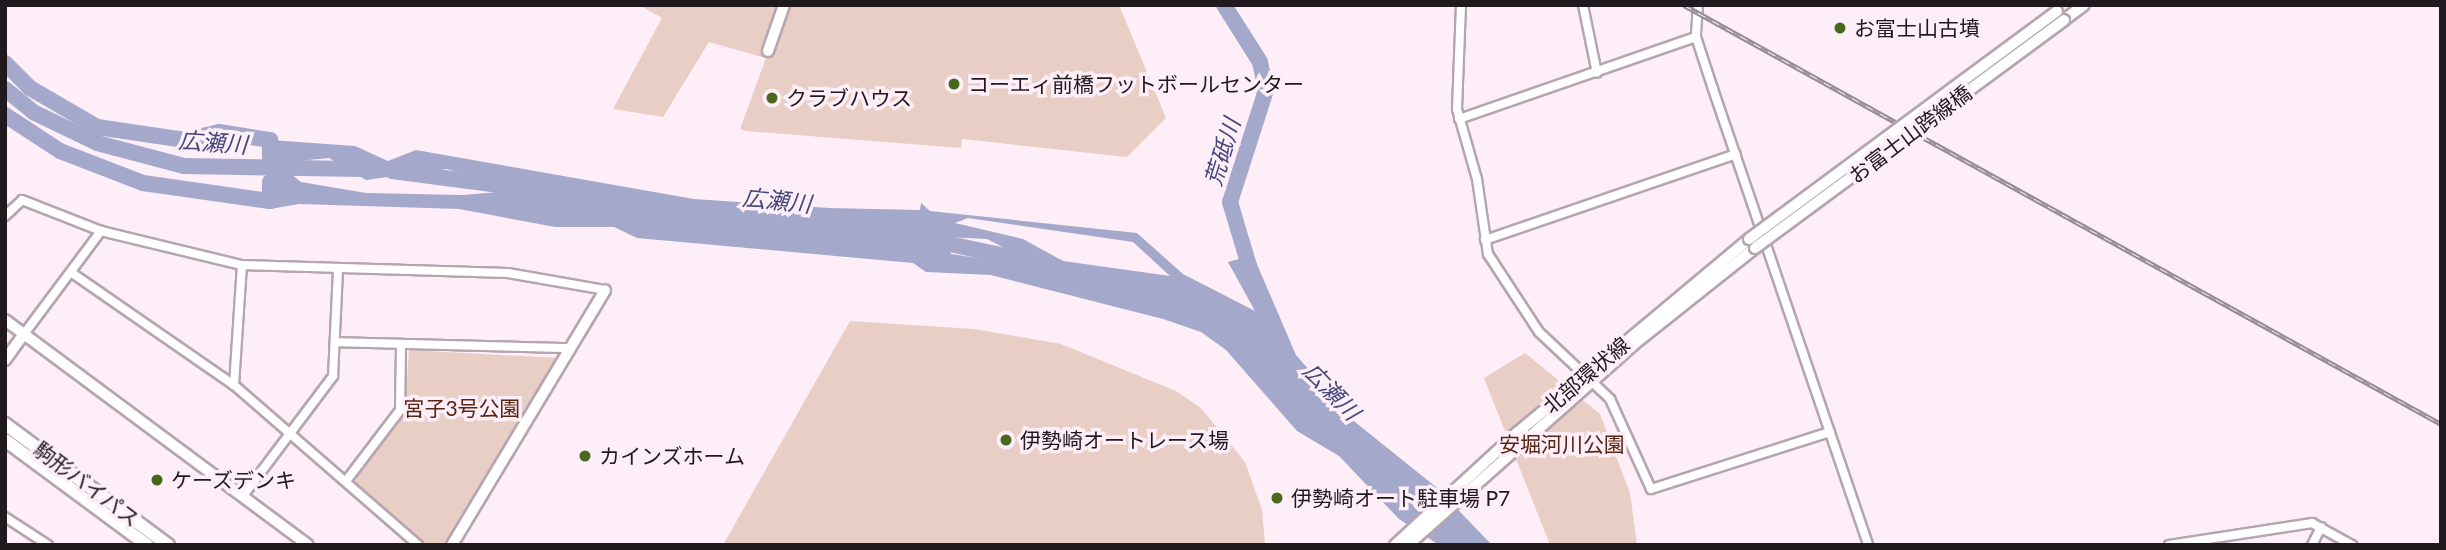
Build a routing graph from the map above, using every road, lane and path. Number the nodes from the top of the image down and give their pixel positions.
1 (784, 5) edge
2 (1461, 5) edge
3 (1583, 5) edge
4 (1698, 5) edge
5 (2084, 5) edge
6 (2062, 12) edge
7 (1696, 37) junction
8 (768, 51) dead end
9 (1597, 73) junction
10 (1459, 119) junction
11 (1736, 154) junction
12 (5, 216) edge
13 (101, 231) junction
14 (1485, 240) junction
15 (1752, 244) joint
16 (242, 265) junction
17 (338, 268) junction
18 (72, 273) junction
19 (605, 290) joint
20 (5, 320) edge
21 (24, 334) junction
22 (335, 342) junction
23 (401, 345) junction
24 (568, 348) junction
25 (5, 360) edge
26 (1585, 381) junction
27 (234, 385) junction
28 (5, 424) edge
29 (1830, 432) junction
30 (291, 433) junction
31 (5, 440) edge
32 (346, 481) junction
33 (243, 496) junction
34 (5, 517) edge
35 (2321, 527) junction
36 (48, 545) edge
37 (147, 545) edge
38 (168, 545) edge
39 (308, 545) edge
40 (418, 545) edge
41 (453, 545) edge
42 (1395, 545) edge
43 (1408, 545) edge
44 (1868, 545) edge
45 (2169, 545) edge
46 (2312, 545) edge
47 (2353, 545) edge

1 - 8 street
2 - 10 street
3 - 9 street
4 - 7 street
5 - 6 street
6 - 15 street, お富士山跨線橋, bridge
7 - 9 street
7 - 11 street
9 - 10 street
10 - 14 street
11 - 14 street
11 - 29 street
12 - 13 street
13 - 16 street
13 - 18 street
14 - 26 street
15 - 26 street, 北部環状線
16 - 17 street
16 - 27 street
17 - 19 street
17 - 22 street
18 - 21 street
18 - 27 street
19 - 24 street
20 - 21 street
21 - 25 street
21 - 33 street
22 - 23 street
22 - 30 street
23 - 24 street
23 - 32 street
24 - 41 street
26 - 29 street
26 - 42 street, 北部環状線
26 - 43 street, 北部環状線
27 - 30 street
28 - 38 main road, 駒形バイパス
29 - 44 street
30 - 32 street
30 - 33 street
31 - 37 main road, 駒形バイパス
32 - 40 street
33 - 39 street
34 - 36 street
35 - 45 street
35 - 46 street
35 - 47 street

